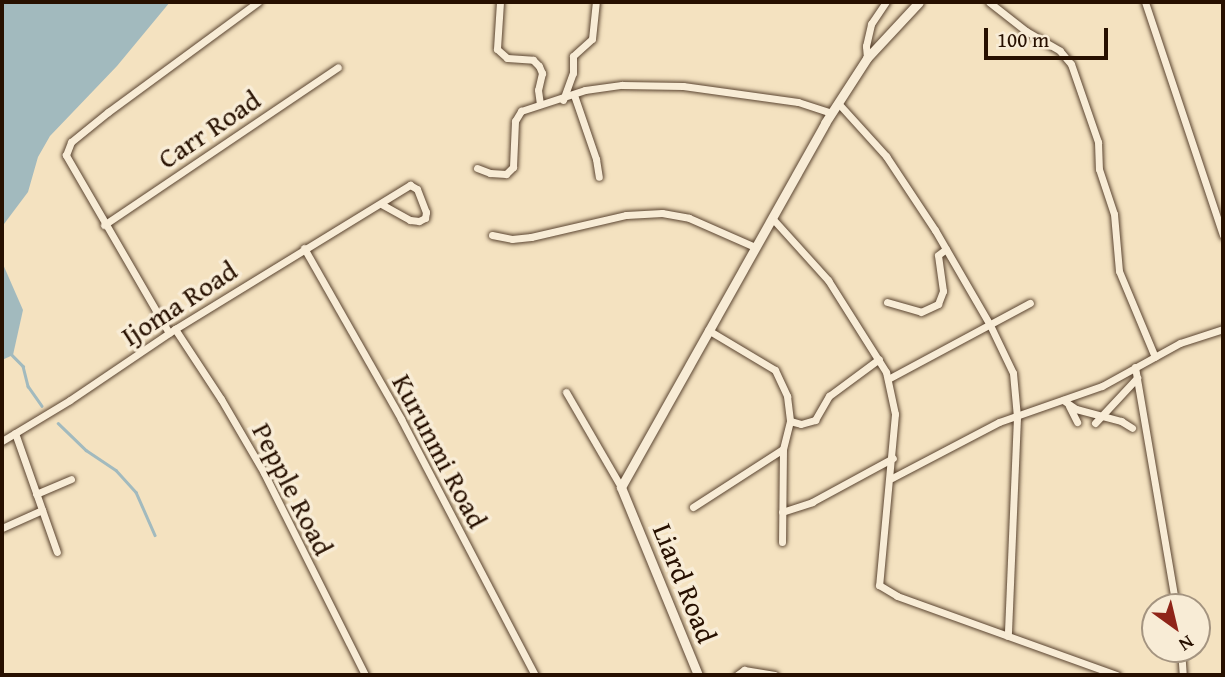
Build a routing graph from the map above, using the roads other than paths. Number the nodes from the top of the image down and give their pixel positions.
1 (500, 2) edge
2 (596, 2) edge
3 (886, 2) edge
4 (919, 2) edge
5 (989, 2) edge
6 (1145, 2) edge
7 (257, 3) edge
8 (867, 58) junction
9 (338, 67) dead end
10 (574, 95) junction
11 (563, 100) junction
12 (838, 103) junction
13 (540, 104) junction
14 (831, 113) junction
15 (477, 169) dead end
16 (599, 177) dead end
17 (381, 204) junction
18 (772, 218) junction
19 (104, 225) junction
20 (492, 235) dead end
21 (1223, 235) edge
22 (755, 247) junction
23 (304, 248) junction
24 (946, 249) junction
25 (887, 302) dead end
26 (1030, 303) dead end
27 (990, 325) junction
28 (1223, 329) edge
29 (708, 330) junction
30 (172, 331) junction
31 (1155, 357) junction
32 (879, 359) junction
33 (1135, 368) junction
34 (1137, 377) junction
35 (888, 379) junction
36 (566, 392) dead end
37 (1066, 403) junction
38 (1017, 417) junction
39 (1098, 420) junction
40 (790, 421) junction
41 (1077, 422) dead end
42 (1132, 428) dead end
43 (15, 433) junction
44 (2, 441) edge
45 (783, 449) junction
46 (893, 458) junction
47 (892, 478) junction
48 (71, 479) dead end
49 (621, 487) junction
50 (36, 494) junction
51 (693, 507) dead end
52 (42, 510) junction
53 (782, 512) junction
54 (2, 528) edge
55 (782, 542) dead end
56 (57, 552) dead end
57 (1174, 593) edge
58 (1008, 636) junction
59 (365, 675) edge
60 (535, 675) edge
61 (698, 675) edge
62 (737, 675) edge
63 (775, 675) edge
64 (1117, 675) edge

1 - 13 street
2 - 11 street
3 - 8 street
4 - 8 street
5 - 31 street
6 - 21 street
7 - 19 street, Pepple Road
8 - 12 street
9 - 19 street, Carr Road
10 - 11 street
10 - 14 street
10 - 16 street
11 - 13 street
12 - 14 street
12 - 24 street
13 - 15 street
14 - 18 street
17 - 17 street, Ijoma Road
17 - 23 street, Ijoma Road
18 - 22 street
18 - 32 street
19 - 30 street, Pepple Road
20 - 22 street
22 - 29 street
23 - 30 street, Ijoma Road
23 - 60 street, Kurunmi Road
24 - 25 street
24 - 27 street
26 - 27 street
27 - 35 street
27 - 38 street
28 - 31 street
29 - 40 street
29 - 49 street
30 - 43 street, Ijoma Road
30 - 59 street, Pepple Road
31 - 33 street
32 - 35 street
32 - 40 street
33 - 34 street
33 - 37 street
34 - 39 street
34 - 57 street
35 - 46 street
36 - 49 street
37 - 38 street
37 - 39 street
37 - 41 street
38 - 47 street
38 - 58 street
39 - 42 street
40 - 45 street
43 - 44 street, Ijoma Road
43 - 50 street
45 - 51 street
45 - 53 street
46 - 47 street
46 - 53 street
47 - 58 street
48 - 50 street
49 - 61 street, Liard Road
50 - 52 street
52 - 54 street
52 - 56 street
53 - 55 street
58 - 64 street
62 - 63 street

